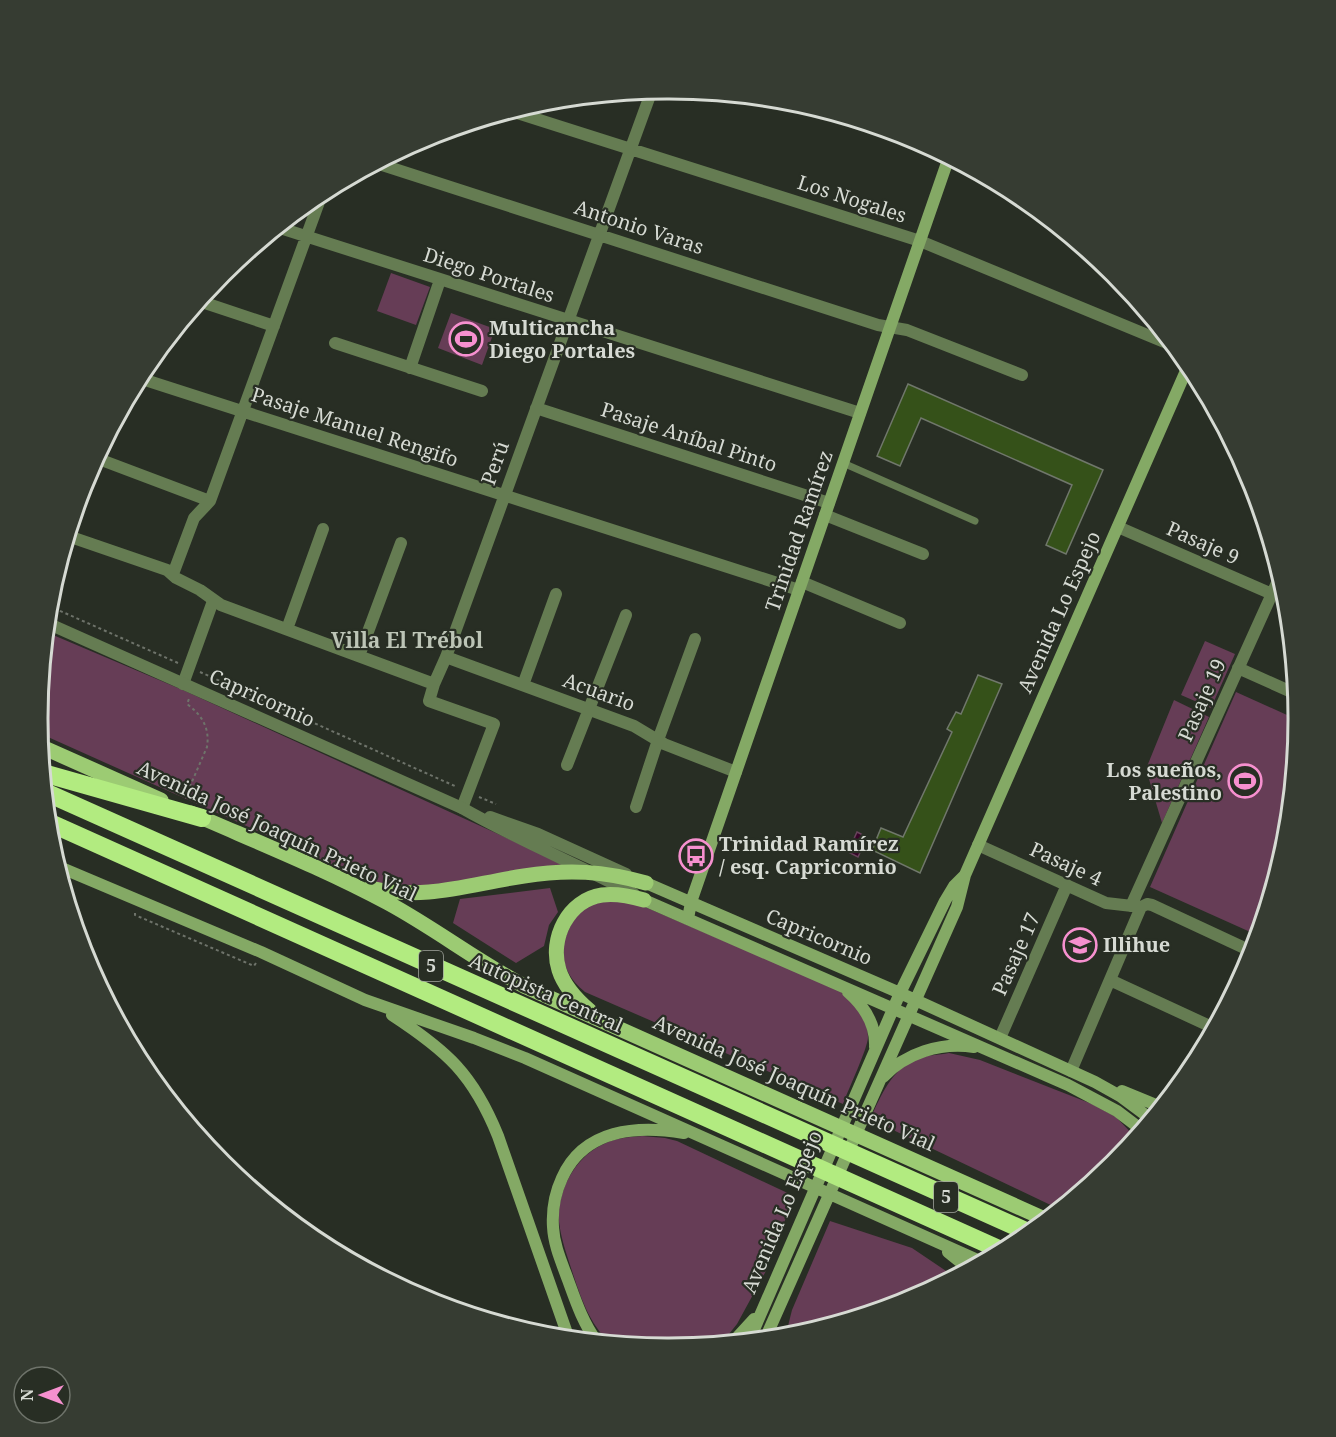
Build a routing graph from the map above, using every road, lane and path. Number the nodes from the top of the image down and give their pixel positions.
1 (649, 99) edge
2 (525, 116) edge
3 (630, 150) junction
4 (946, 164) edge
5 (386, 166) edge
6 (317, 208) edge
7 (287, 230) edge
8 (599, 235) junction
9 (306, 237) junction
10 (920, 241) junction
11 (440, 280) junction
12 (208, 304) edge
13 (568, 321) junction
14 (274, 326) junction
15 (890, 327) junction
16 (1159, 340) edge
17 (335, 343) dead end
18 (410, 368) junction
19 (1022, 375) dead end
20 (1184, 375) edge
21 (148, 381) edge
22 (482, 391) dead end
23 (536, 408) junction
24 (243, 411) junction
25 (860, 413) junction
26 (104, 461) edge
27 (843, 463) junction
28 (505, 495) junction
29 (210, 501) junction
30 (827, 509) junction
31 (975, 521) dead end
32 (1118, 527) junction
33 (323, 529) dead end
34 (75, 538) edge
35 (400, 543) dead end
36 (923, 554) dead end
37 (173, 574) junction
38 (1273, 585) edge
39 (800, 586) junction
40 (1275, 593) edge
41 (556, 594) dead end
42 (213, 601) junction
43 (58, 610) edge
44 (626, 615) dead end
45 (900, 623) dead end
46 (55, 627) edge
47 (287, 629) junction
48 (695, 639) dead end
49 (359, 656) junction
50 (446, 657) junction
51 (189, 668) junction
52 (1238, 668) junction
53 (183, 684) junction
54 (434, 684) junction
55 (523, 685) junction
56 (1287, 690) edge
57 (190, 698) dead end
58 (190, 706) dead end
59 (590, 709) junction
60 (658, 740) junction
61 (49, 750) edge
62 (567, 765) dead end
63 (736, 772) junction
64 (51, 775) edge
65 (469, 792) junction
66 (53, 795) edge
67 (498, 805) dead end
68 (636, 807) dead end
69 (462, 808) junction
70 (202, 818) junction
71 (58, 827) edge
72 (59, 831) edge
73 (80, 837) junction
74 (978, 845) junction
75 (67, 870) edge
76 (591, 872) junction
77 (965, 875) junction
78 (345, 881) junction
79 (646, 884) junction
80 (1067, 885) junction
81 (644, 900) junction
82 (690, 902) junction
83 (1136, 906) junction
84 (688, 919) junction
85 (1244, 948) edge
86 (1110, 980) junction
87 (841, 985) junction
88 (900, 993) junction
89 (365, 1000) junction
90 (916, 1001) junction
91 (893, 1008) junction
92 (909, 1015) junction
93 (604, 1021) junction
94 (1207, 1025) edge
95 (1000, 1038) junction
96 (875, 1047) junction
97 (983, 1048) junction
98 (1071, 1071) junction
99 (1095, 1082) junction
100 (876, 1085) junction
101 (1153, 1104) edge
102 (1145, 1114) edge
103 (1136, 1125) edge
104 (699, 1136) junction
105 (1038, 1215) edge
106 (1020, 1228) edge
107 (924, 1236) junction
108 (992, 1246) edge
109 (973, 1258) edge
110 (962, 1264) edge
111 (762, 1308) junction
112 (779, 1308) junction
113 (775, 1329) edge
114 (566, 1330) edge
115 (769, 1330) edge
116 (752, 1332) edge
117 (592, 1334) edge
118 (741, 1334) edge

1 - 3 street, Perú
2 - 3 street, Los Nogales
3 - 8 street, Perú
3 - 10 street, Los Nogales
4 - 10 main road, Trinidad Ramírez
5 - 8 street, Antonio Varas
6 - 9 street
7 - 9 street, Diego Portales
8 - 13 street, Perú
8 - 15 street, Antonio Varas
9 - 11 street, Diego Portales
9 - 14 street
10 - 15 main road, Trinidad Ramírez
10 - 16 street, Los Nogales
11 - 13 street, Diego Portales
11 - 18 street
12 - 14 street
13 - 23 street, Perú
13 - 25 street, Diego Portales
14 - 24 street
15 - 19 street, Antonio Varas
15 - 25 main road, Trinidad Ramírez
17 - 18 street
18 - 22 street
20 - 32 main road, Avenida Lo Espejo
21 - 24 street, Pasaje Manuel Rengifo
23 - 28 street, Perú
23 - 30 street, Pasaje Aníbal Pinto
24 - 28 street, Pasaje Manuel Rengifo
24 - 29 street
25 - 27 main road, Trinidad Ramírez
26 - 29 street
27 - 30 main road, Trinidad Ramírez
27 - 31 lane
28 - 39 street, Pasaje Manuel Rengifo
28 - 50 street, Perú
29 - 37 street
30 - 36 street, Pasaje Aníbal Pinto
30 - 39 main road, Trinidad Ramírez
32 - 38 street, Pasaje 9
32 - 74 main road, Avenida Lo Espejo
33 - 47 street
34 - 37 street
35 - 49 street
37 - 42 street
39 - 45 street, Pasaje Manuel Rengifo
39 - 63 main road, Trinidad Ramírez
40 - 52 street, Pasaje 19
41 - 55 street
42 - 47 street
42 - 51 street
43 - 51 path
44 - 59 street
46 - 53 street, Capricornio
47 - 49 street
48 - 60 street
49 - 54 street
50 - 54 street, Perú
50 - 55 street, Acuario
51 - 53 street
51 - 65 path
52 - 56 street
52 - 83 street, Pasaje 19
53 - 69 street, Capricornio
54 - 65 street
55 - 59 street, Acuario
57 - 58 path
59 - 60 street, Acuario
59 - 62 street
60 - 63 street, Acuario
60 - 68 street
61 - 70 main road, Avenida José Joaquín Prieto Vial
63 - 82 main road, Trinidad Ramírez
64 - 70 highway
65 - 67 path
65 - 69 street
66 - 106 highway, Autopista Central / 5
69 - 76 street, Capricornio
69 - 79 street, Capricornio
70 - 78 main road, Avenida José Joaquín Prieto Vial
71 - 73 highway, 5
72 - 73 highway
73 - 108 highway, 5
74 - 77 main road, Avenida Lo Espejo
74 - 80 street, Pasaje 4
75 - 89 main road
76 - 78 main road
76 - 79 main road
76 - 81 street, Capricornio
77 - 88 main road, Avenida Lo Espejo
77 - 90 main road, Avenida Lo Espejo
78 - 93 main road, Avenida José Joaquín Prieto Vial
79 - 82 main road, Capricornio
80 - 83 street, Pasaje 4
80 - 95 street, Pasaje 17
81 - 84 main road, Capricornio
81 - 93 main road
82 - 84 main road, Trinidad Ramírez
82 - 88 main road, Capricornio
83 - 85 street, Pasaje 4
83 - 86 street, Pasaje 19
84 - 87 main road, Capricornio
86 - 94 street
86 - 98 street, Pasaje 19
87 - 91 main road, Capricornio
87 - 96 main road
88 - 90 main road, Capricornio
88 - 91 main road, Avenida Lo Espejo
89 - 104 main road
89 - 114 main road
90 - 92 main road, Avenida Lo Espejo
90 - 95 main road, Capricornio
91 - 92 main road, Capricornio
91 - 96 main road, Avenida Lo Espejo
92 - 97 main road, Capricornio
92 - 100 main road, Avenida Lo Espejo
93 - 105 main road, Avenida José Joaquín Prieto Vial
95 - 98 main road, Capricornio
96 - 111 main road, Avenida Lo Espejo
97 - 100 main road
97 - 103 main road, Capricornio
98 - 99 main road, Capricornio
99 - 101 main road
99 - 102 main road, Capricornio
100 - 112 main road, Avenida Lo Espejo
104 - 107 main road
104 - 117 main road
107 - 109 main road
107 - 110 main road
111 - 116 main road, Avenida Lo Espejo
111 - 118 main road
112 - 113 main road
112 - 115 main road, Avenida Lo Espejo

